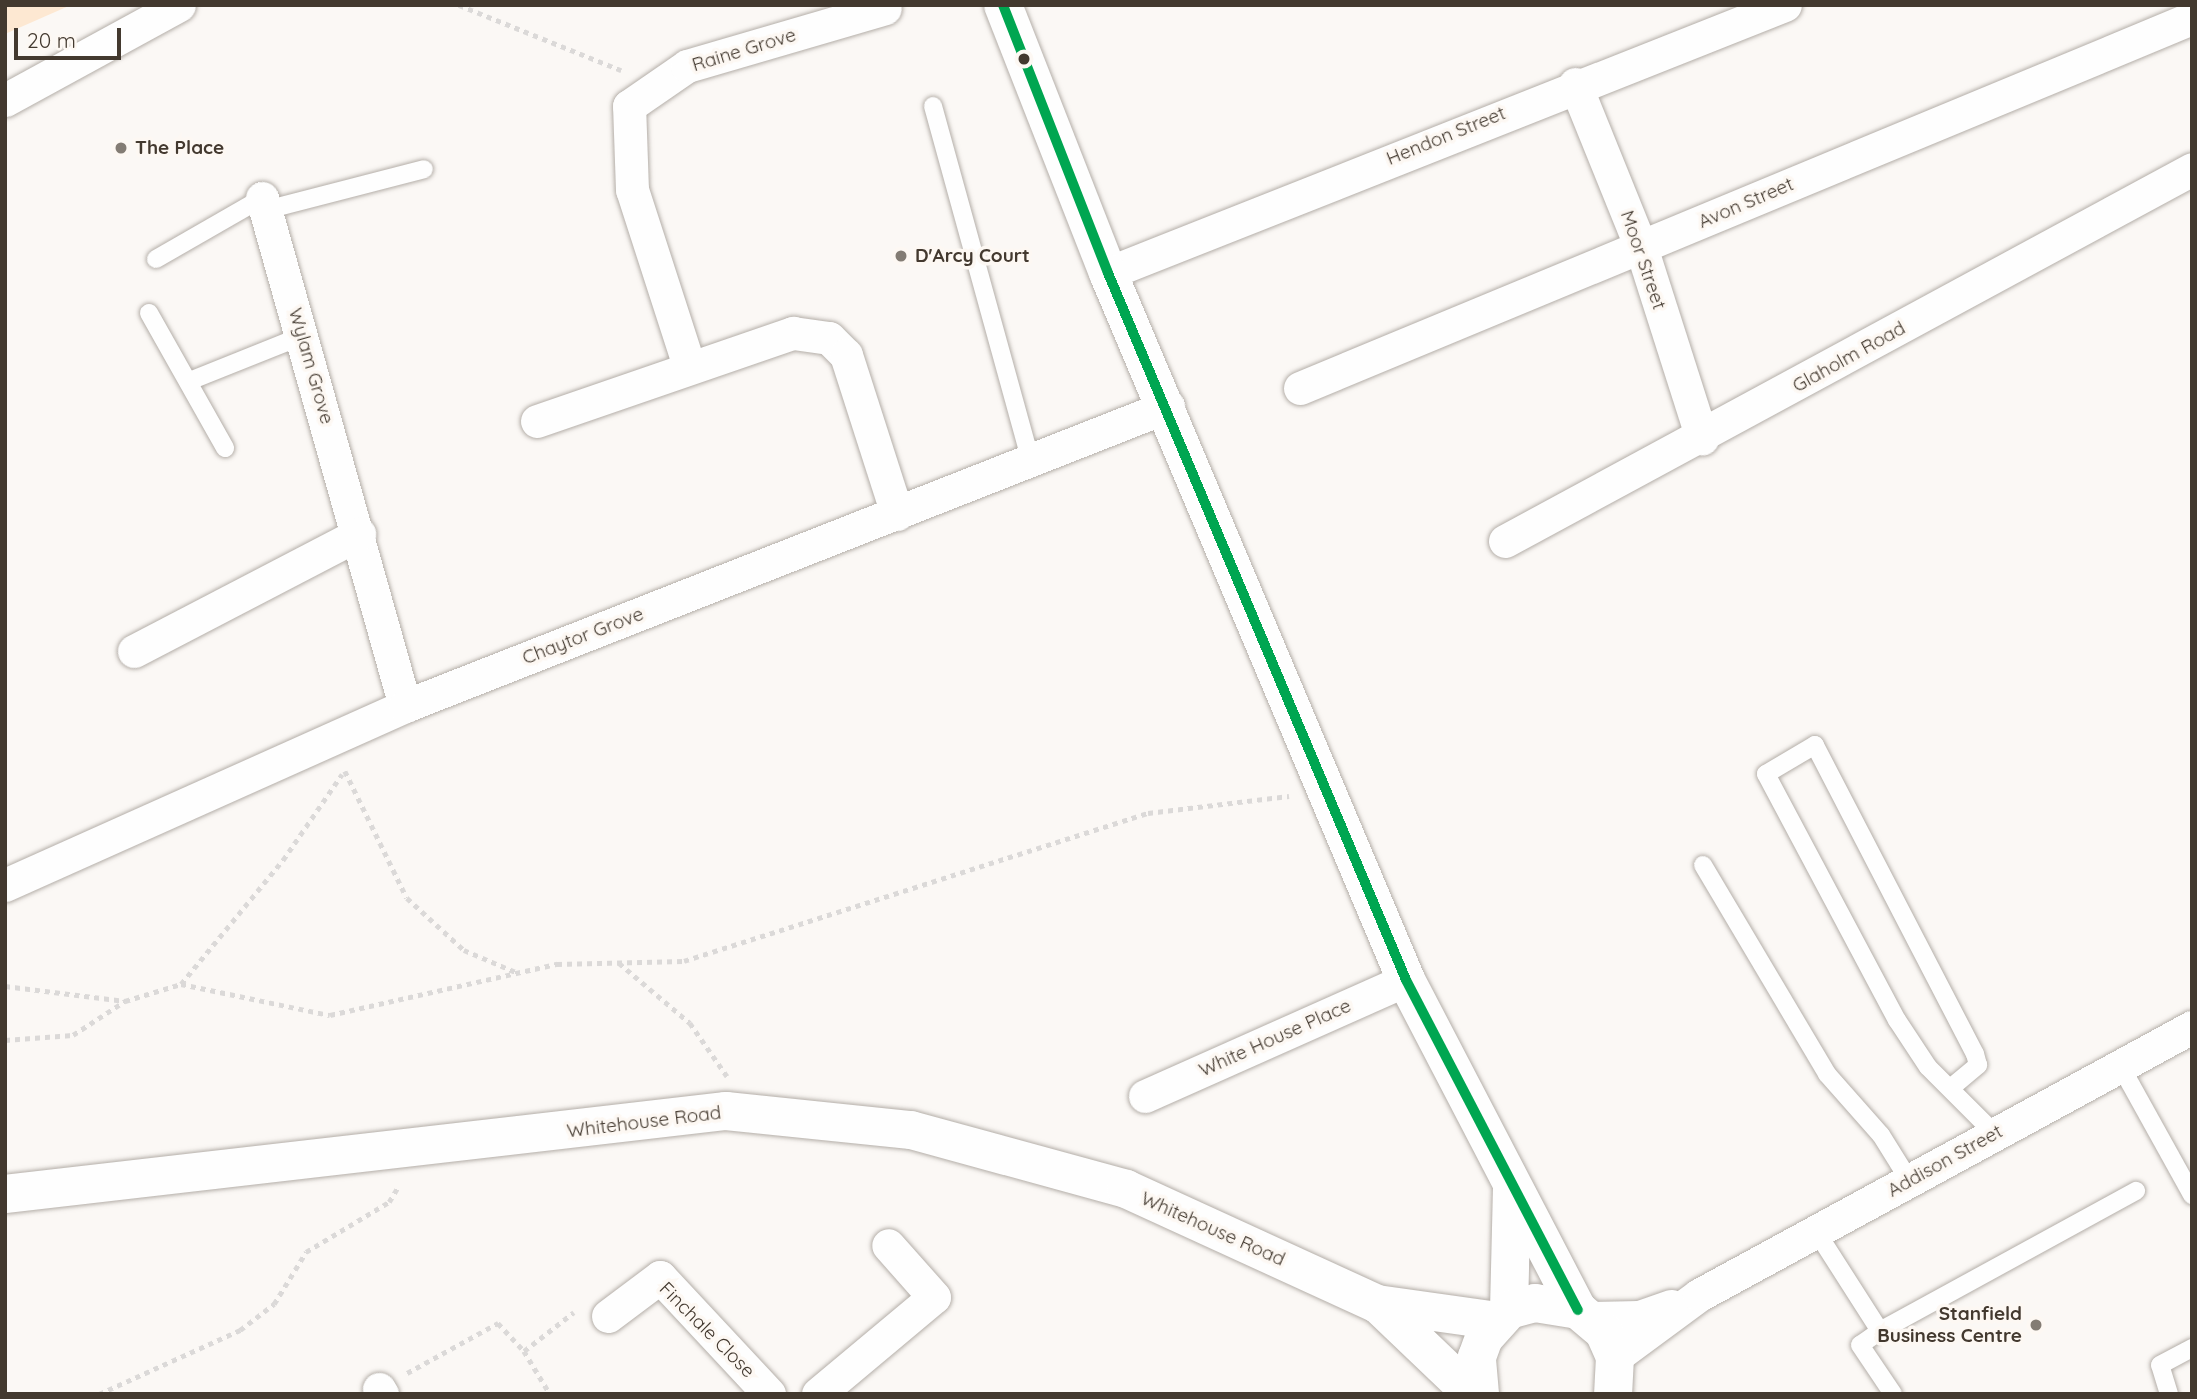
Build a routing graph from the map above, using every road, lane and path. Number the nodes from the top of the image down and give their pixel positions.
1 (179, 5) edge
2 (459, 5) edge
3 (1003, 5) edge
4 (1785, 5) edge
5 (885, 8) dead end
6 (1739, 14) edge
7 (2192, 18) edge
8 (658, 84) junction
9 (1575, 84) junction
10 (5, 100) edge
11 (933, 106) dead end
12 (424, 169) dead end
13 (2192, 169) edge
14 (264, 204) junction
15 (1641, 247) junction
16 (156, 259) dead end
17 (1108, 273) junction
18 (149, 313) dead end
19 (302, 336) junction
20 (689, 366) junction
21 (192, 380) junction
22 (1300, 388) dead end
23 (1168, 406) junction
24 (537, 421) dead end
25 (1702, 438) junction
26 (225, 448) dead end
27 (1031, 463) junction
28 (897, 514) junction
29 (359, 534) junction
30 (1505, 541) dead end
31 (134, 651) dead end
32 (405, 706) junction
33 (337, 736) junction
34 (344, 770) junction
35 (1328, 792) junction
36 (1703, 864) dead end
37 (5, 885) edge
38 (619, 962) junction
39 (519, 973) junction
40 (1406, 980) junction
41 (181, 984) junction
42 (5, 986) edge
43 (125, 1002) junction
44 (2192, 1027) edge
45 (5, 1040) edge
46 (2120, 1065) junction
47 (1953, 1086) junction
48 (1145, 1096) dead end
49 (726, 1111) junction
50 (1995, 1134) junction
51 (422, 1148) junction
52 (1909, 1181) junction
53 (1512, 1189) junction
54 (2136, 1191) dead end
55 (5, 1194) edge
56 (2192, 1195) edge
57 (1816, 1231) junction
58 (888, 1245) dead end
59 (1699, 1295) junction
60 (1377, 1304) junction
61 (1585, 1314) junction
62 (608, 1316) joint
63 (1503, 1316) junction
64 (1880, 1331) junction
65 (2192, 1348) edge
66 (524, 1351) junction
67 (1621, 1378) edge
68 (381, 1391) edge
69 (99, 1394) edge
70 (550, 1394) edge
71 (769, 1394) edge
72 (818, 1394) edge
73 (1472, 1394) edge
74 (1480, 1394) edge
75 (1893, 1394) edge
76 (2169, 1394) edge

1 - 10 street
2 - 8 path
3 - 17 main road
4 - 6 street, Hendon Street
5 - 8 street, Raine Grove
6 - 9 street, Hendon Street
7 - 15 street, Avon Street
8 - 20 street, Raine Grove
9 - 15 street, Moor Street
9 - 17 street, Hendon Street
11 - 27 lane
12 - 14 lane
13 - 25 street, Glaholm Road
14 - 16 lane
14 - 19 street, Wylam Grove
15 - 22 street, Avon Street
15 - 25 street, Moor Street
17 - 23 main road
18 - 21 lane
19 - 21 lane
19 - 29 street, Wylam Grove
20 - 24 street
20 - 28 street
21 - 26 lane
23 - 27 street, Chaytor Grove
23 - 35 main road
25 - 30 street, Glaholm Road
27 - 28 street, Chaytor Grove
28 - 32 street, Chaytor Grove
29 - 31 street
29 - 32 street, Wylam Grove
32 - 33 street, Chaytor Grove
33 - 34 path
33 - 37 street, Chaytor Grove
34 - 39 path
34 - 41 path
35 - 38 path
35 - 40 main road
36 - 52 lane
38 - 39 path
38 - 49 path
39 - 41 path
40 - 48 street, White House Place
40 - 53 main road
41 - 43 path
42 - 43 path
43 - 45 path
44 - 46 street, Addison Street
46 - 50 street, Addison Street
46 - 56 lane
47 - 47 lane
47 - 50 lane
49 - 51 main road, Whitehouse Road
49 - 60 main road, Whitehouse Road
50 - 52 street, Addison Street
51 - 55 main road, Whitehouse Road
51 - 69 path
52 - 57 street, Addison Street
53 - 61 main road
53 - 63 main road
54 - 64 lane
57 - 59 street, Addison Street
57 - 64 lane
58 - 72 street
59 - 61 street
59 - 67 street
60 - 63 main road, Whitehouse Road
60 - 73 main road, Whitehouse Road
61 - 63 main road, Whitehouse Road
61 - 67 main road
62 - 66 path
62 - 71 street, Finchale Close
63 - 74 main road
64 - 75 lane
65 - 76 lane
66 - 68 path
66 - 70 path

